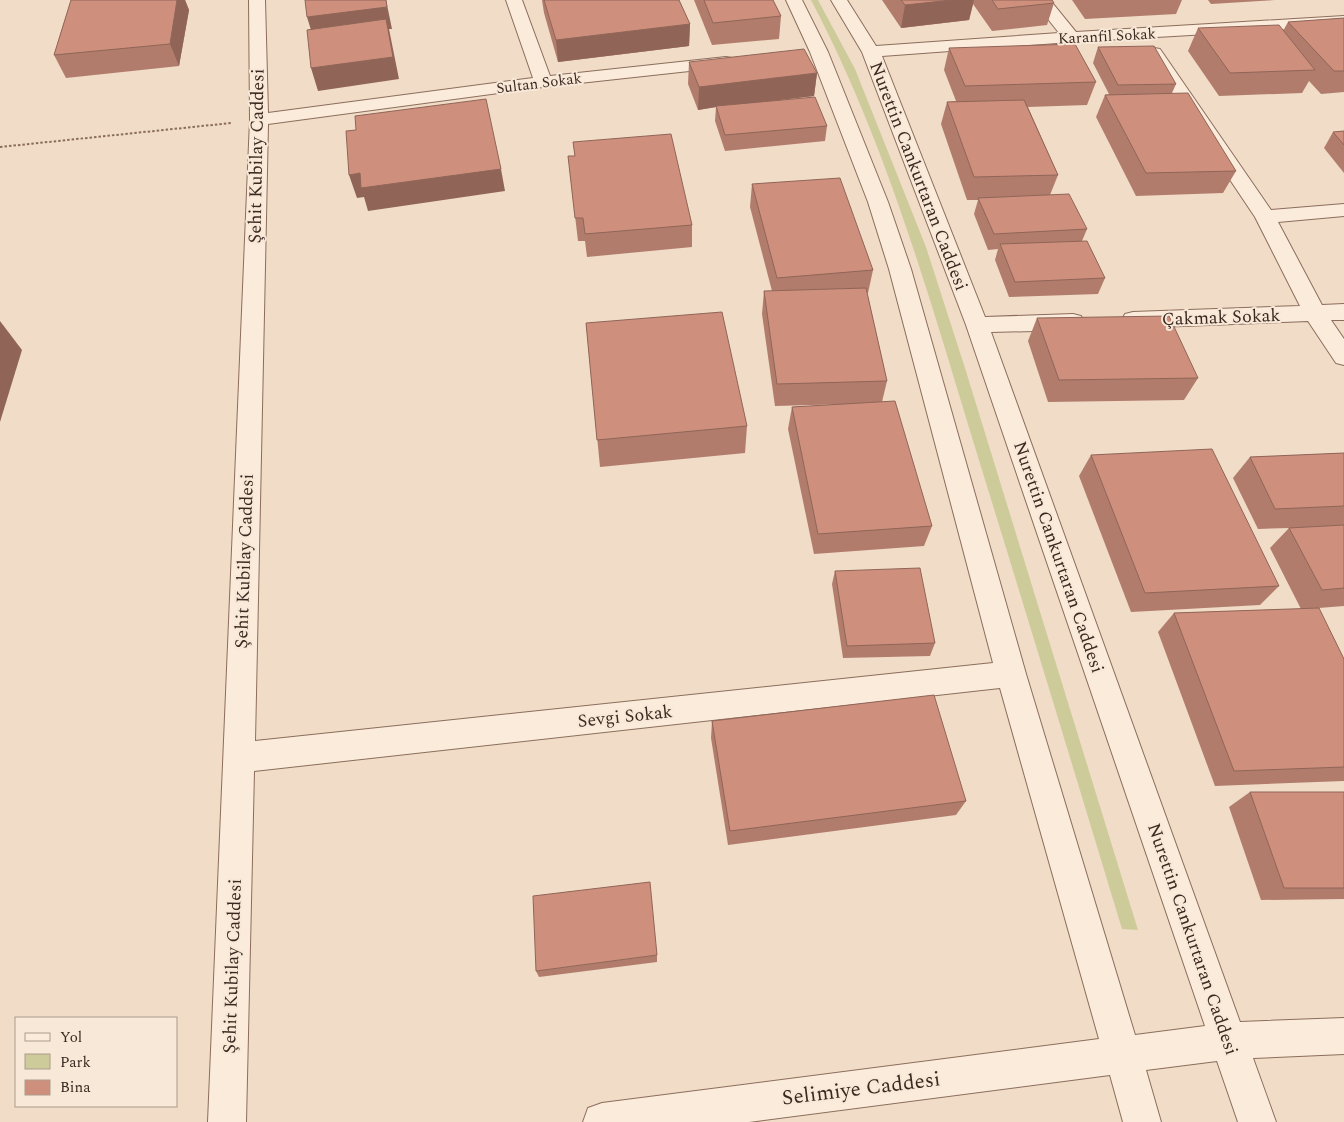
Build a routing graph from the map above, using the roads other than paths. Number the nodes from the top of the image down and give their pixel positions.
1 (257, 0) edge
2 (514, 0) edge
3 (794, 0) edge
4 (839, 0) edge
5 (1041, 0) edge
6 (1344, 21) edge
7 (1141, 34) junction
8 (1071, 37) junction
9 (871, 52) junction
10 (740, 60) edge
11 (542, 82) junction
12 (259, 120) junction
13 (1344, 210) edge
14 (1265, 217) junction
15 (1344, 312) edge
16 (1315, 314) junction
17 (977, 325) junction
18 (1344, 357) edge
19 (1011, 674) junction
20 (238, 758) junction
21 (1344, 1036) edge
22 (1230, 1041) junction
23 (1121, 1054) junction
24 (227, 1122) edge
25 (602, 1122) edge
26 (1142, 1122) edge
27 (1257, 1122) edge

1 - 12 street, Şehit Kubilay Caddesi
2 - 11 street
3 - 19 street
4 - 9 street, Nurettin Cankurtaran Caddesi
5 - 8 street
6 - 7 street, Karanfil Sokak
7 - 8 street, Karanfil Sokak
7 - 14 street
8 - 9 street, Karanfil Sokak
9 - 17 street, Nurettin Cankurtaran Caddesi
10 - 11 street, Sultan Sokak
11 - 12 street, Sultan Sokak
12 - 20 street, Şehit Kubilay Caddesi
13 - 14 street
14 - 16 street
15 - 16 street, Çakmak Sokak
16 - 17 street, Çakmak Sokak
16 - 18 street
17 - 22 street, Nurettin Cankurtaran Caddesi
19 - 20 street, Sevgi Sokak
19 - 23 street
20 - 24 street, Şehit Kubilay Caddesi
21 - 22 street, Selimiye Caddesi
22 - 23 street, Selimiye Caddesi
22 - 27 street, Nurettin Cankurtaran Caddesi
23 - 25 street, Selimiye Caddesi
23 - 26 street

